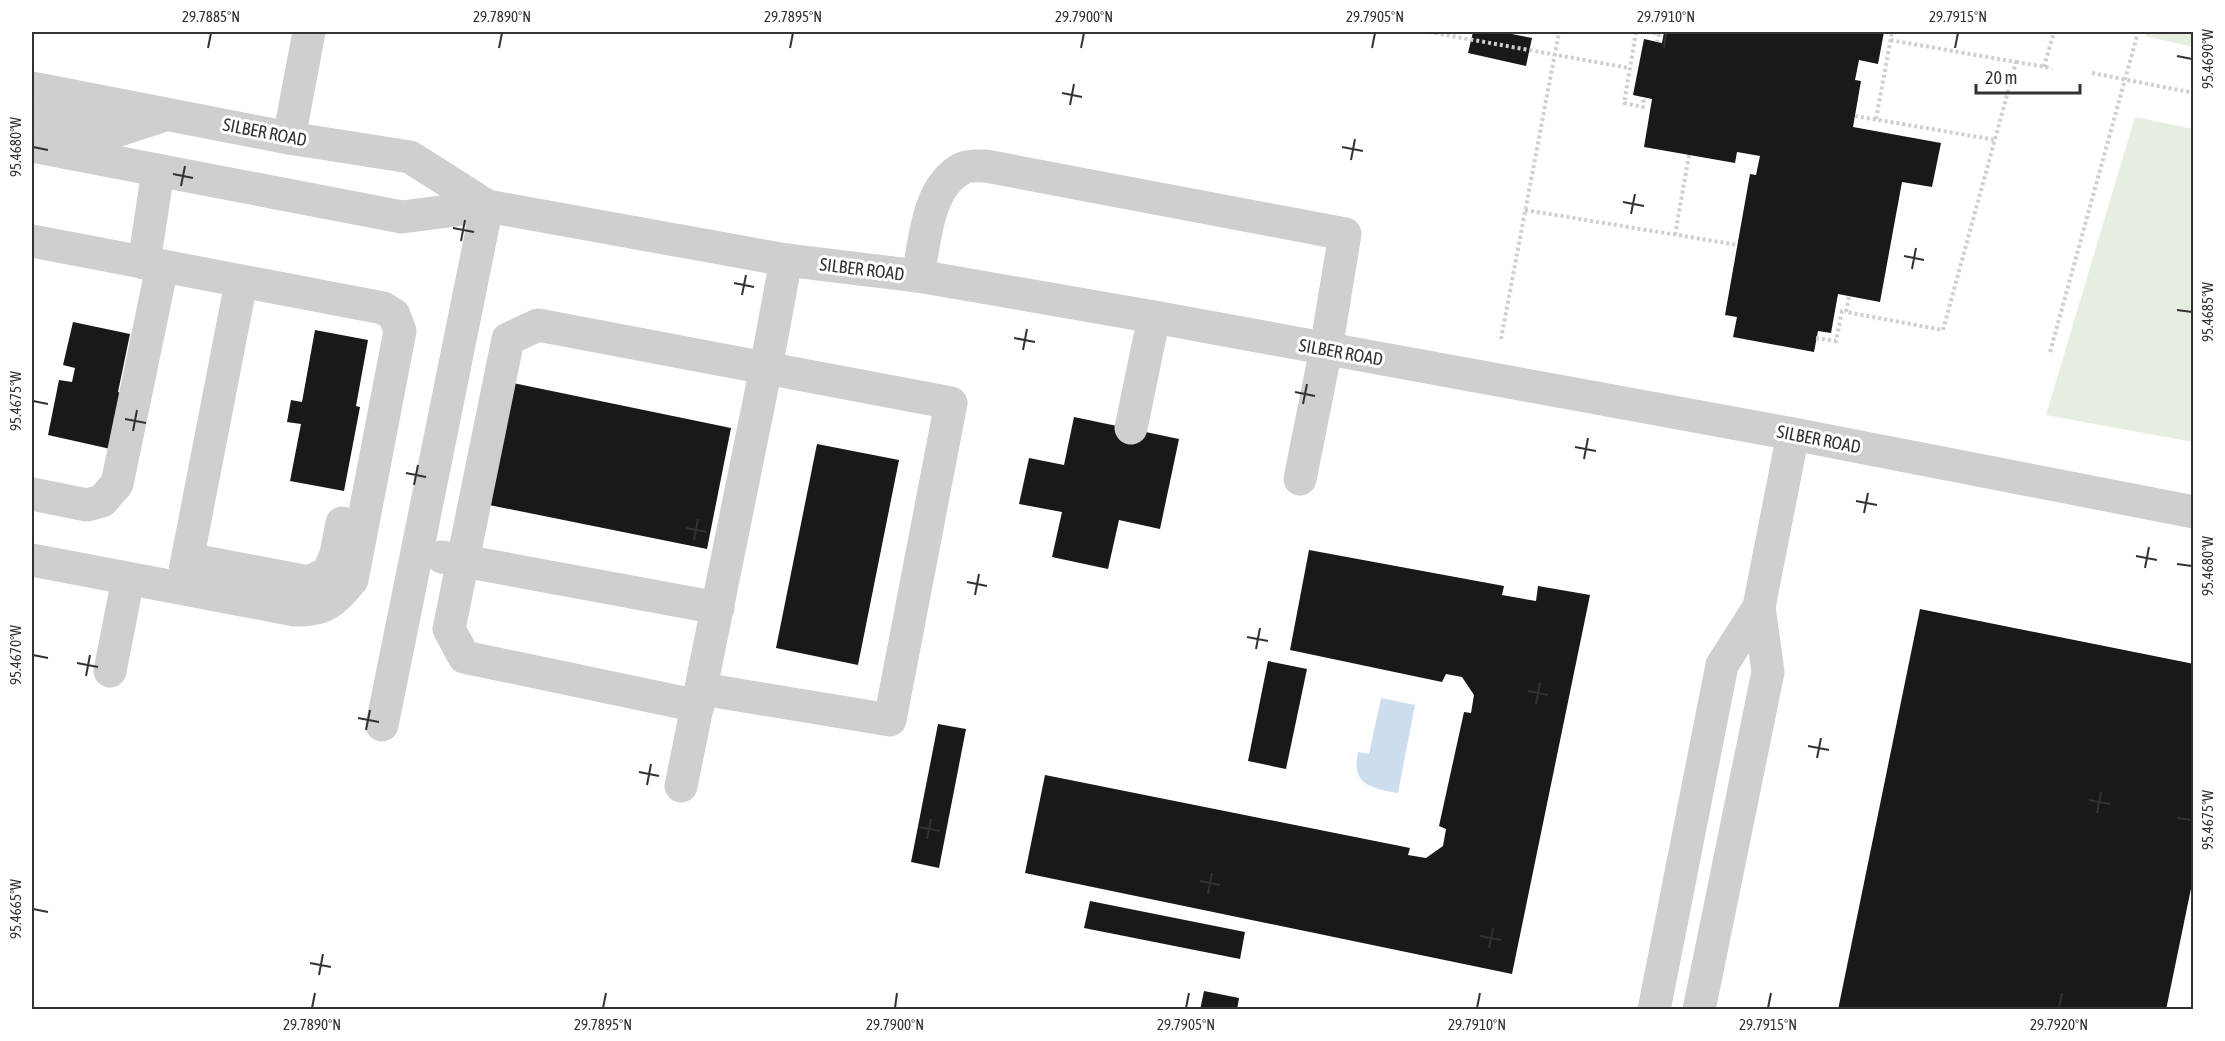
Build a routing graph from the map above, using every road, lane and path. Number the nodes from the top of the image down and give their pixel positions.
1 (309, 32) edge
2 (1429, 32) edge
3 (1559, 32) edge
4 (1636, 32) edge
5 (1647, 32) edge
6 (1892, 32) edge
7 (2054, 32) edge
8 (2138, 32) edge
9 (1890, 40) junction
10 (1657, 42) dead end
11 (1555, 54) junction
12 (2016, 62) junction
13 (2044, 67) junction
14 (1629, 68) junction
15 (2052, 68) dead end
16 (2092, 73) dead end
17 (2125, 80) junction
18 (32, 88) edge
19 (2193, 93) edge
20 (1644, 97) dead end
21 (170, 114) junction
22 (1855, 116) dead end
23 (32, 117) edge
24 (1876, 119) junction
25 (289, 138) junction
26 (1996, 140) junction
27 (32, 146) edge
28 (1689, 155) dead end
29 (158, 171) junction
30 (487, 206) junction
31 (1525, 210) junction
32 (1676, 236) junction
33 (32, 242) edge
34 (1738, 245) dead end
35 (786, 260) junction
36 (153, 265) junction
37 (918, 276) junction
38 (241, 283) junction
39 (1849, 297) dead end
40 (382, 308) junction
41 (1846, 312) junction
42 (1154, 317) junction
43 (1816, 338) dead end
44 (1501, 339) dead end
45 (1326, 349) junction
46 (2050, 352) dead end
47 (766, 368) junction
48 (1131, 428) dead end
49 (1793, 434) junction
50 (1300, 479) dead end
51 (32, 494) edge
52 (2193, 512) edge
53 (418, 553) junction
54 (32, 560) edge
55 (463, 561) junction
56 (184, 574) junction
57 (128, 579) junction
58 (1759, 607) junction
59 (718, 608) junction
60 (110, 671) dead end
61 (700, 698) junction
62 (382, 725) dead end
63 (681, 786) dead end
64 (1654, 1010) edge
65 (1699, 1010) edge

1 - 25 street
2 - 11 path
3 - 11 path
4 - 14 path
5 - 10 path
6 - 9 path
7 - 13 path
8 - 17 path
9 - 12 path
9 - 24 path
11 - 14 path
11 - 31 path
12 - 13 path
12 - 26 path
13 - 15 path
14 - 20 path
16 - 17 path
17 - 19 path
17 - 46 path
18 - 21 street, SILBER ROAD
21 - 23 street
21 - 25 street, SILBER ROAD
22 - 24 path
24 - 26 path
25 - 30 street, SILBER ROAD
26 - 41 path
27 - 29 street, SILBER ROAD
28 - 32 path
29 - 30 street, SILBER ROAD
29 - 36 street
30 - 35 street, SILBER ROAD
30 - 53 street
31 - 32 path
31 - 44 path
32 - 34 path
33 - 36 street
35 - 37 street, SILBER ROAD
35 - 47 street
36 - 38 street
36 - 51 street
37 - 42 street, SILBER ROAD
37 - 45 street
38 - 40 street
38 - 56 street
39 - 41 path
40 - 56 street
40 - 56 street
41 - 43 path
42 - 45 street, SILBER ROAD
42 - 48 street
45 - 49 street, SILBER ROAD
45 - 50 street
47 - 55 street
47 - 59 street
47 - 61 street
49 - 52 street, SILBER ROAD
49 - 58 street
53 - 55 street
53 - 62 street
54 - 57 street
55 - 59 street
55 - 61 street
56 - 57 street
57 - 60 street
58 - 64 street
58 - 65 street
59 - 61 street
61 - 63 street

